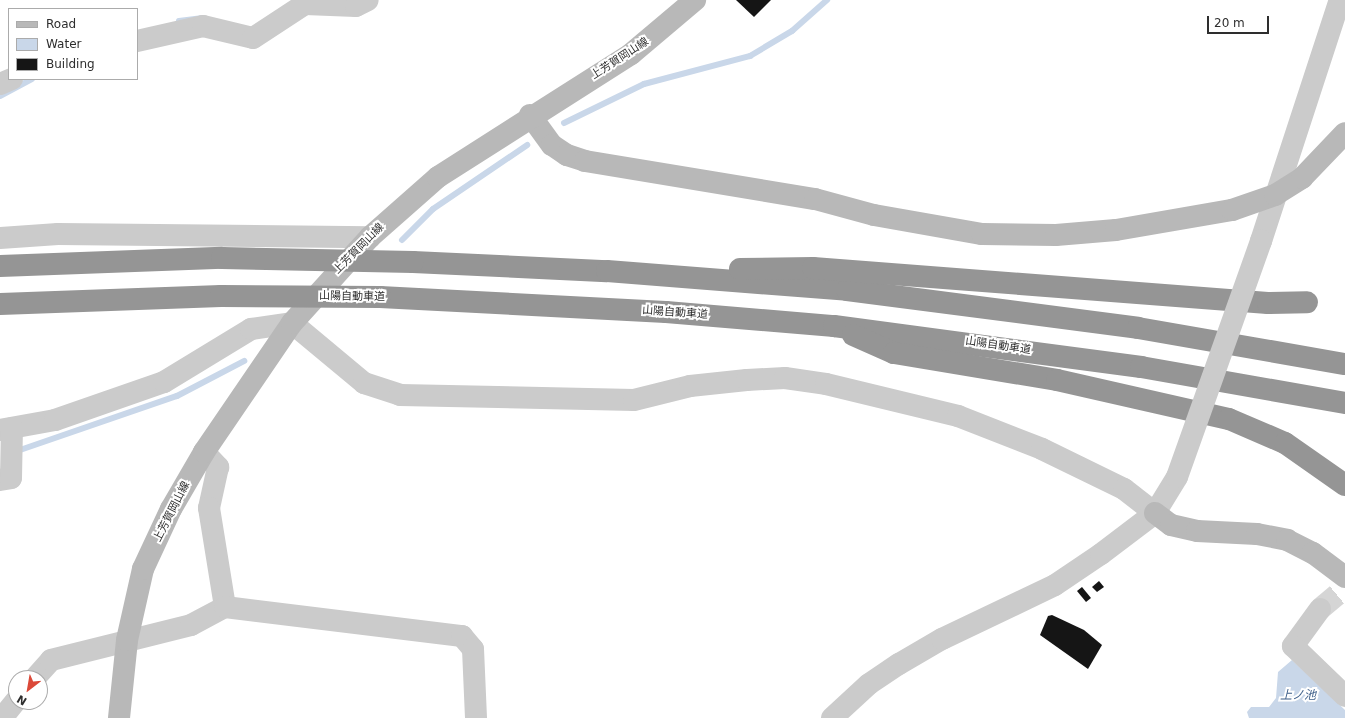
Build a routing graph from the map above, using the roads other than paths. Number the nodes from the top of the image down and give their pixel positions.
1 (368, 0) edge
2 (694, 0) edge
3 (1340, 0) edge
4 (148, 38) edge
5 (10, 80) edge
6 (0, 84) edge
7 (530, 115) junction
8 (1345, 133) edge
9 (1275, 195) junction
10 (370, 237) junction
11 (0, 238) edge
12 (0, 266) edge
13 (607, 271) junction
14 (1307, 302) dead end
15 (0, 304) edge
16 (292, 323) junction
17 (834, 326) junction
18 (1345, 364) edge
19 (1345, 403) edge
20 (6, 429) edge
21 (204, 452) junction
22 (0, 480) edge
23 (1345, 485) edge
24 (1155, 513) junction
25 (1345, 577) edge
26 (225, 607) junction
27 (1320, 609) tunnel mouth
28 (127, 640) junction
29 (42, 670) edge
30 (1345, 696) edge
31 (9, 710) edge
32 (2, 718) edge
33 (119, 718) edge
34 (476, 718) edge
35 (832, 718) edge

1 - 4 street
2 - 7 street, 上芳賀岡山線
3 - 9 street
5 - 6 street
7 - 9 street
7 - 10 street, 上芳賀岡山線
8 - 9 street
9 - 24 street, bridge
10 - 11 street
10 - 16 street, 上芳賀岡山線
12 - 13 highway, bridge
13 - 14 highway
13 - 18 highway
15 - 17 highway, 山陽自動車道, bridge
16 - 20 street
16 - 21 street, 上芳賀岡山線
16 - 24 street
17 - 19 highway, 山陽自動車道
17 - 23 highway
20 - 22 street
21 - 26 street
21 - 28 street, 上芳賀岡山線
24 - 25 street
24 - 35 street
26 - 28 street
26 - 34 street
27 - 30 street
28 - 29 street
28 - 33 street, 上芳賀岡山線
31 - 32 street

